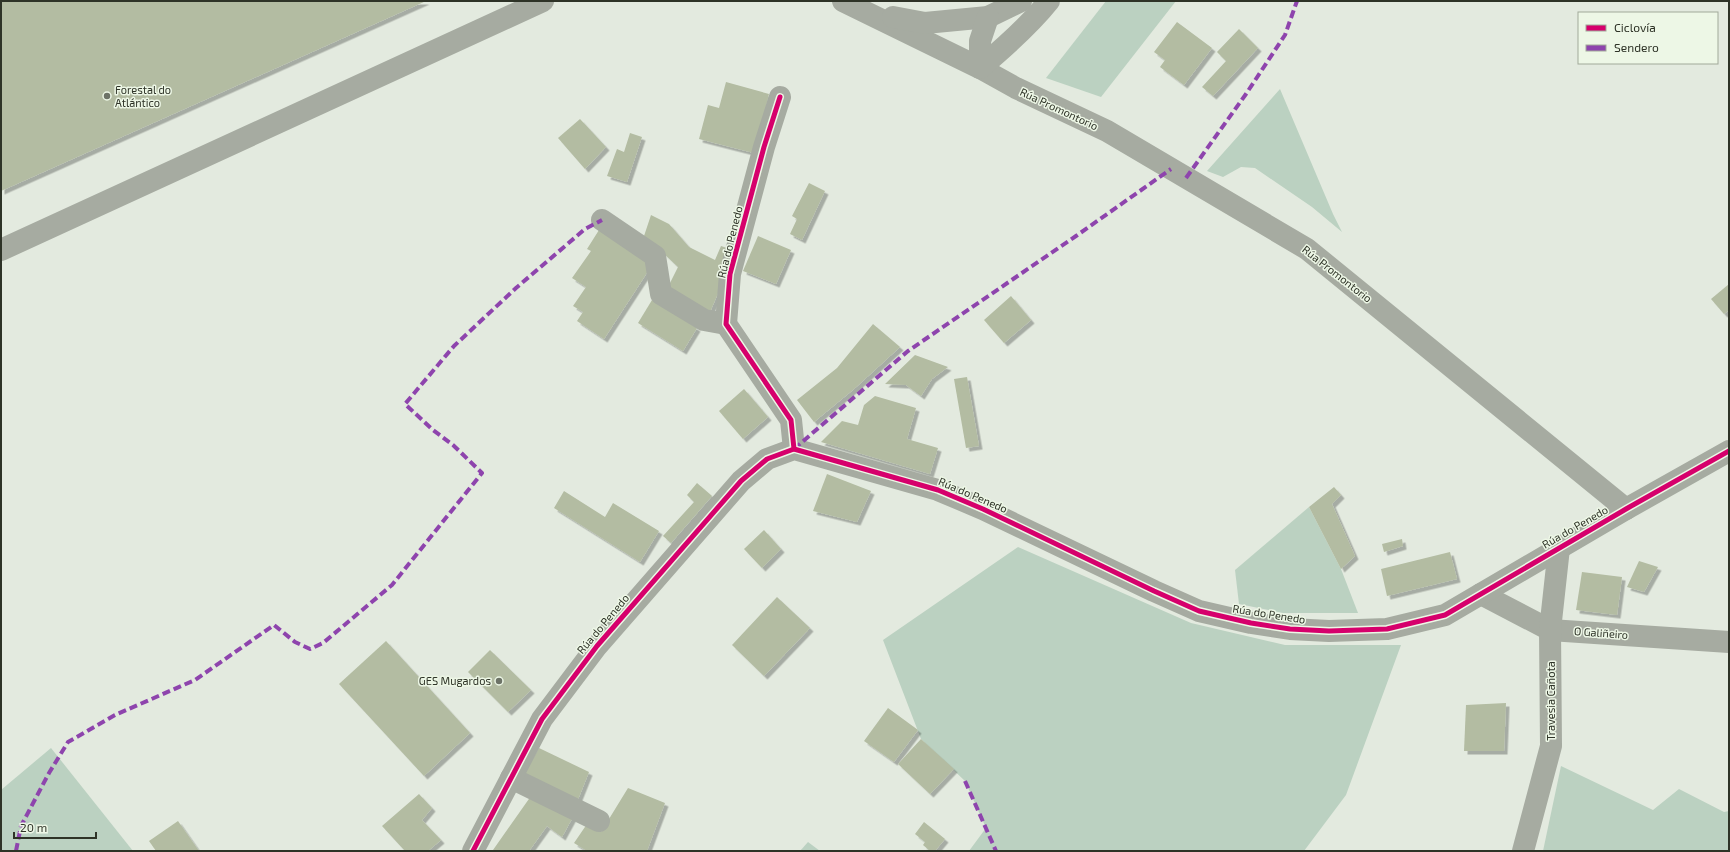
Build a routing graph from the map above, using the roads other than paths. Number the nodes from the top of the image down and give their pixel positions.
1 (543, 1) edge
2 (842, 1) edge
3 (1021, 1) edge
4 (1049, 1) edge
5 (865, 12) junction
6 (988, 17) junction
7 (980, 68) junction
8 (780, 97) dead end
9 (602, 220) dead end
10 (1, 250) edge
11 (726, 324) junction
12 (794, 449) junction
13 (1729, 451) edge
14 (1626, 509) junction
15 (1559, 548) junction
16 (1481, 594) junction
17 (1550, 630) junction
18 (1729, 642) edge
19 (511, 778) junction
20 (599, 821) dead end
21 (473, 851) edge
22 (1522, 851) edge

1 - 10 street
2 - 5 street
3 - 6 street
4 - 7 street
5 - 6 street
5 - 7 street, Rúa Promontorio
6 - 7 street
7 - 14 street, Rúa Promontorio
8 - 11 street, Rúa do Penedo
9 - 11 street
11 - 12 street
12 - 16 street, Rúa do Penedo
12 - 19 street, Rúa do Penedo
13 - 14 street, Rúa do Penedo
14 - 15 street, Rúa do Penedo
15 - 16 street, Rúa do Penedo
15 - 17 street, Travesia Cañota
16 - 17 street, O Galiñeiro
17 - 18 street, O Galiñeiro
17 - 22 street, Travesia Cañota
19 - 20 street
19 - 21 street, Rúa do Penedo

